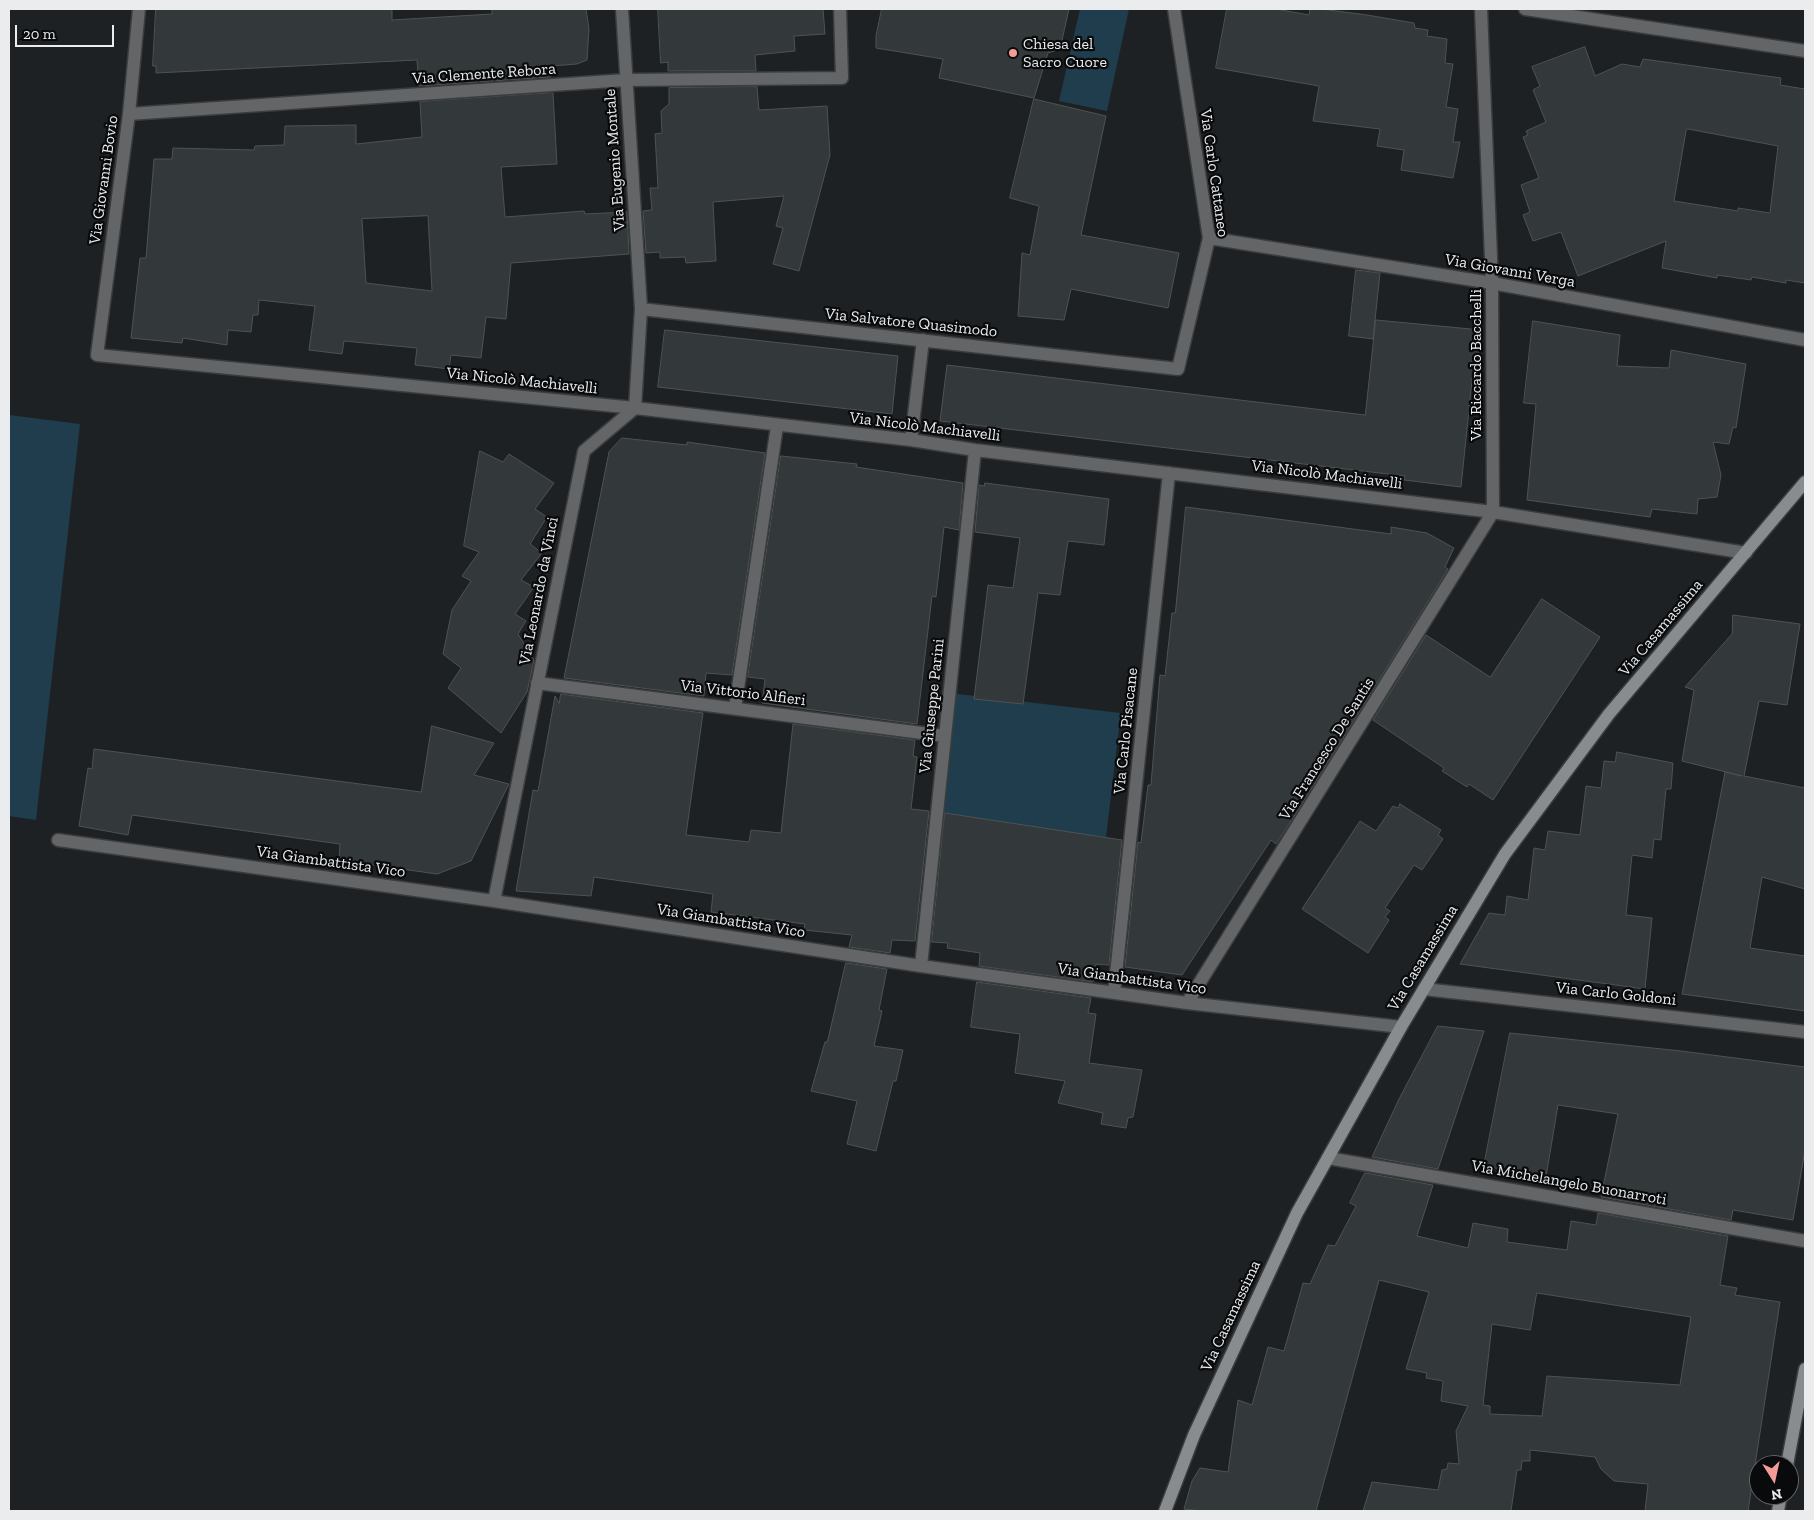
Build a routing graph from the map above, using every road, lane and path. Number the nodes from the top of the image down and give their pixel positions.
1 (139, 9) edge
2 (622, 9) edge
3 (840, 9) edge
4 (1174, 9) edge
5 (1482, 9) edge
6 (1525, 9) edge
7 (1805, 51) edge
8 (626, 80) junction
9 (129, 114) junction
10 (1209, 238) junction
11 (1492, 283) junction
12 (641, 309) junction
13 (923, 340) junction
14 (1805, 340) edge
15 (97, 355) joint
16 (1178, 369) joint
17 (635, 408) junction
18 (777, 426) junction
19 (911, 440) junction
20 (975, 450) junction
21 (1169, 472) junction
22 (1805, 482) edge
23 (1494, 512) junction
24 (1746, 553) junction
25 (537, 683) junction
26 (735, 708) junction
27 (945, 736) junction
28 (58, 840) dead end
29 (494, 901) junction
30 (921, 966) junction
31 (1424, 989) junction
32 (1114, 993) junction
33 (1187, 1003) junction
34 (1401, 1027) junction
35 (1805, 1032) edge
36 (1328, 1158) junction
37 (1805, 1241) edge
38 (1805, 1369) edge
39 (1789, 1455) edge
40 (1165, 1511) edge

1 - 9 street, Via Giovanni Bovio
2 - 8 street, Via Eugenio Montale
3 - 8 street, Via Clemente Rebora
4 - 10 street, Via Carlo Cattaneo
5 - 11 street, Via Riccardo Bacchelli
6 - 7 street
8 - 9 street, Via Clemente Rebora
8 - 12 street, Via Eugenio Montale
9 - 15 street, Via Giovanni Bovio
10 - 11 street, Via Giovanni Verga
10 - 16 street, Via Carlo Cattaneo
11 - 14 street, Via Giovanni Verga
11 - 23 street, Via Riccardo Bacchelli
12 - 13 street, Via Salvatore Quasimodo
12 - 17 street
13 - 16 street, Via Salvatore Quasimodo
13 - 19 street
15 - 17 street, Via Nicolò Machiavelli
17 - 18 street, Via Nicolò Machiavelli
17 - 25 street, Via Leonardo da Vinci
18 - 19 street, Via Nicolò Machiavelli
18 - 26 street
19 - 20 street, Via Nicolò Machiavelli
20 - 21 street, Via Nicolò Machiavelli
20 - 27 street, Via Giuseppe Parini
21 - 23 street, Via Nicolò Machiavelli
21 - 32 street, Via Carlo Pisacane
22 - 24 street, Via Casamassima
23 - 24 street, Via Nicolò Machiavelli
23 - 33 street, Via Francesco De Santis
24 - 31 street, Via Casamassima
25 - 26 street, Via Vittorio Alfieri
25 - 29 street, Via Leonardo da Vinci
26 - 27 street, Via Vittorio Alfieri
27 - 30 street, Via Giuseppe Parini
28 - 29 street, Via Giambattista Vico
29 - 30 street, Via Giambattista Vico
30 - 32 street, Via Giambattista Vico
31 - 34 street, Via Casamassima
31 - 35 street, Via Carlo Goldoni
32 - 33 street, Via Giambattista Vico
33 - 34 street, Via Giambattista Vico
34 - 36 street, Via Casamassima
36 - 37 street, Via Michelangelo Buonarroti
36 - 40 street, Via Casamassima
38 - 39 street

